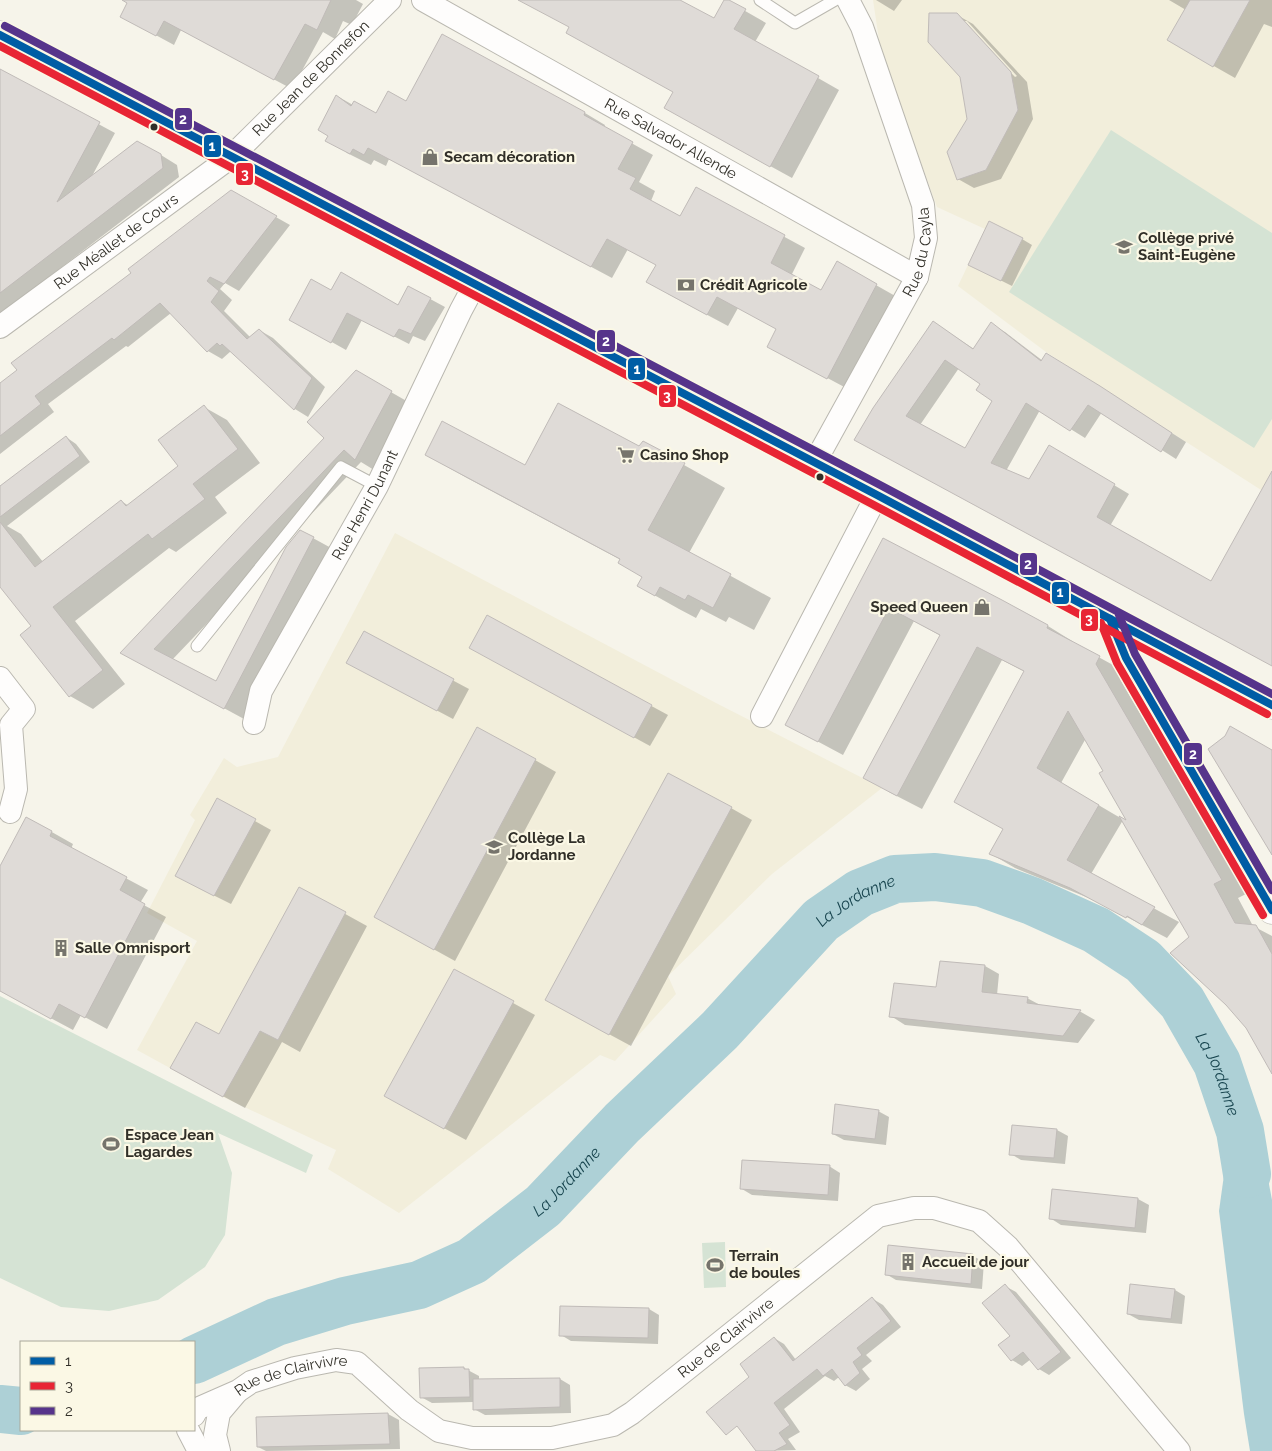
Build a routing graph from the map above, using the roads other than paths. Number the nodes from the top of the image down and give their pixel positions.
1 (390, 0) edge
2 (423, 0) edge
3 (760, 0) edge
4 (835, 0) edge
5 (848, 0) edge
6 (0, 36) edge
7 (231, 156) junction
8 (917, 278) junction
9 (475, 284) junction
10 (0, 327) edge
11 (815, 462) junction
12 (377, 486) junction
13 (877, 495) junction
14 (1110, 619) junction
15 (197, 646) dead end
16 (0, 678) edge
17 (1272, 705) edge
18 (762, 716) dead end
19 (254, 723) dead end
20 (6, 729) edge
21 (10, 812) dead end
22 (1272, 910) edge
23 (238, 1390) junction
24 (195, 1413) edge
25 (189, 1431) edge
26 (199, 1451) edge
27 (218, 1451) edge
28 (1179, 1451) edge

1 - 7 street, Rue Jean de Bonnefon
2 - 8 street, Rue Salvador Allende
3 - 4 lane
5 - 8 street, Rue du Cayla
6 - 7 main road
7 - 9 main road
7 - 10 street, Rue Méallet de Cours
8 - 11 street, Rue du Cayla
9 - 11 main road
9 - 12 street, Rue Henri Dunant
11 - 13 main road
12 - 15 lane
12 - 19 street, Rue Henri Dunant
13 - 14 main road
13 - 18 street
14 - 17 main road
14 - 22 main road
16 - 20 street
20 - 21 street
23 - 24 street, Rue de Clairvivre
23 - 27 street
23 - 28 street, Rue de Clairvivre
25 - 26 street

